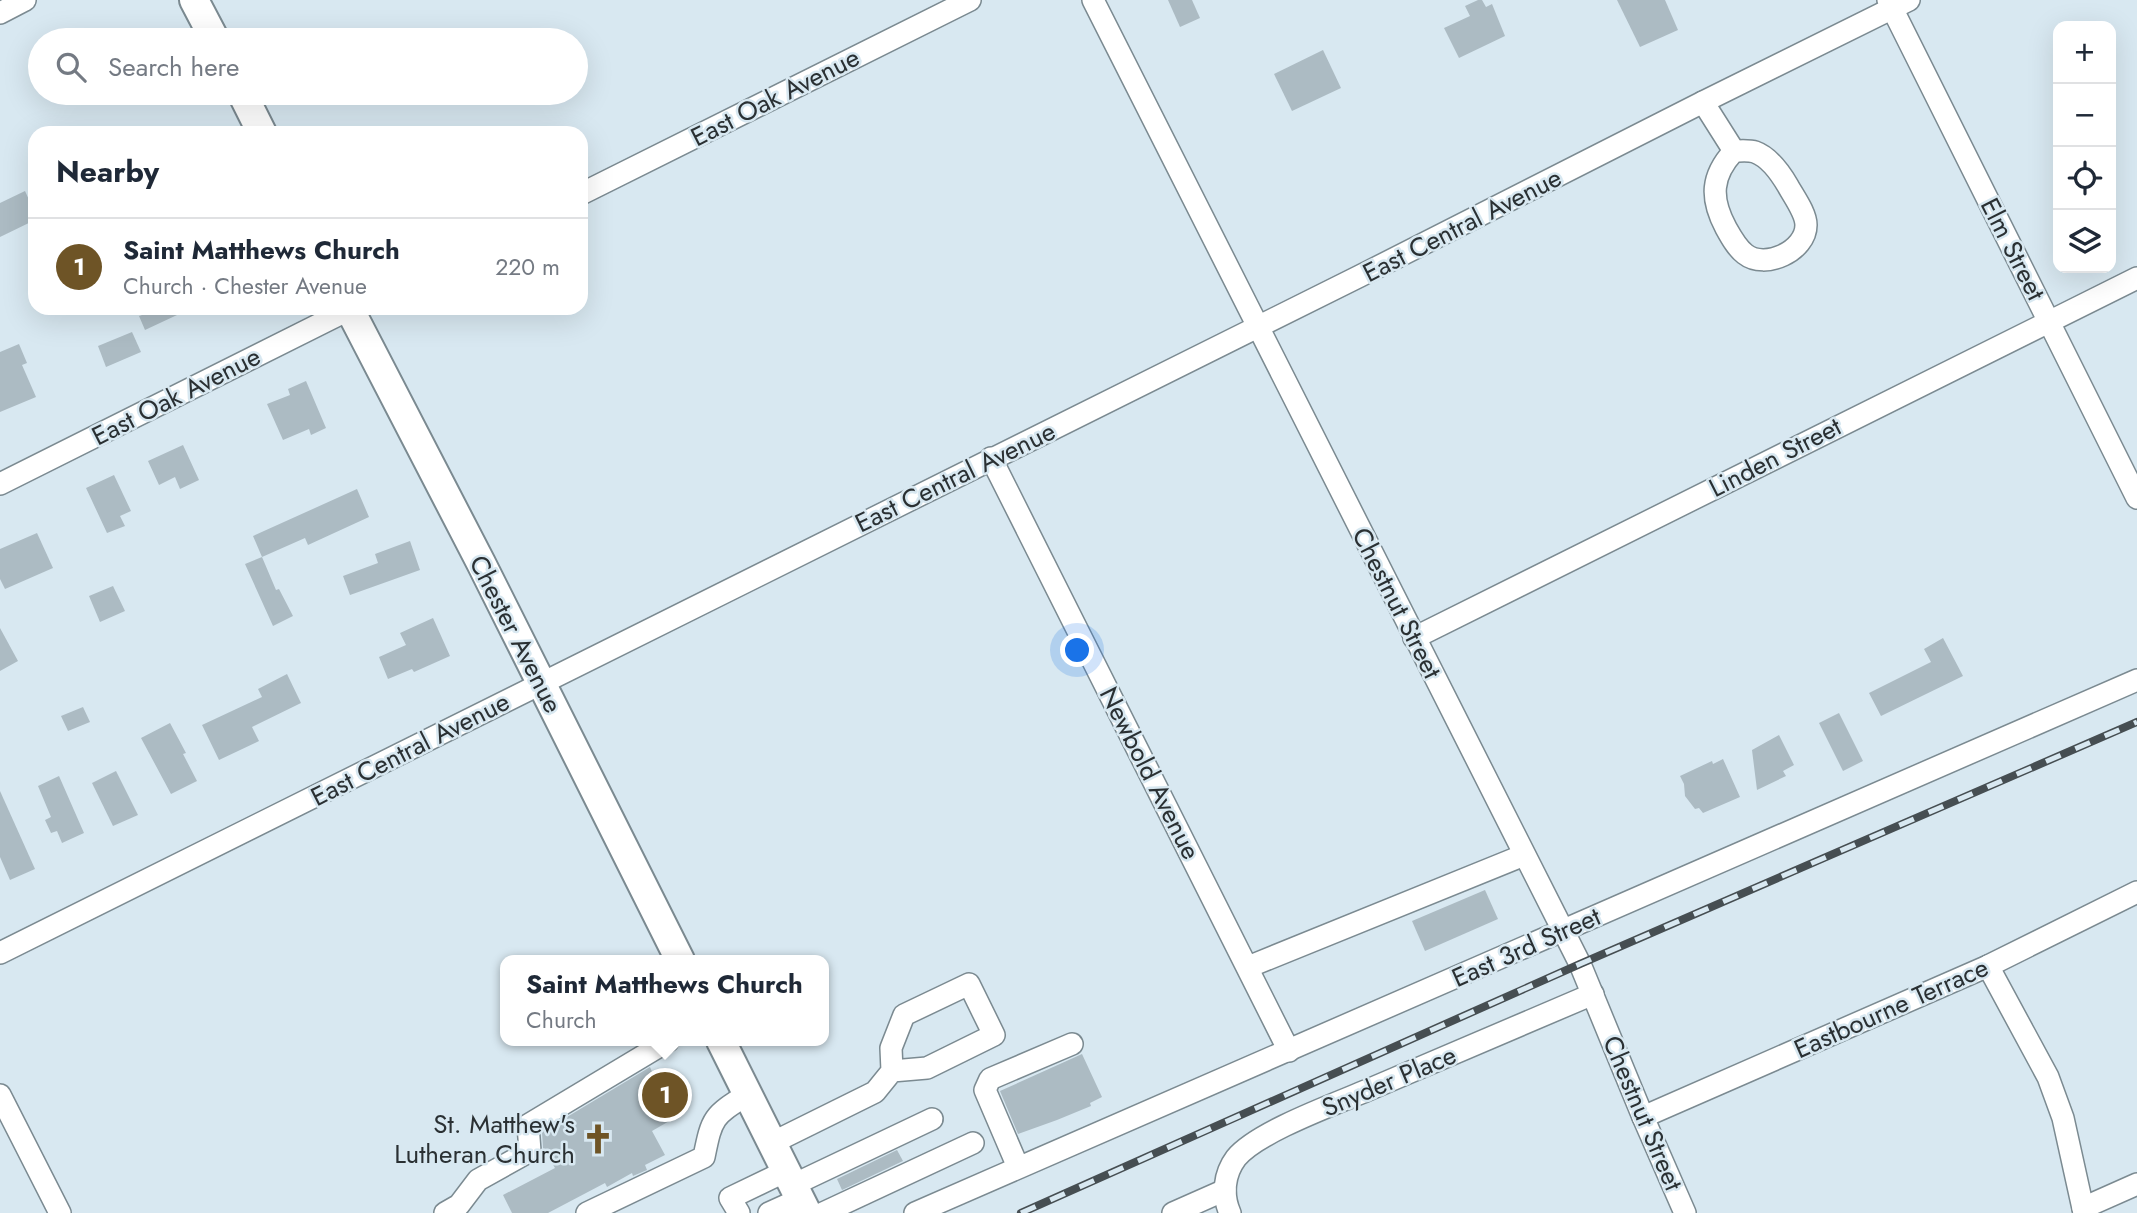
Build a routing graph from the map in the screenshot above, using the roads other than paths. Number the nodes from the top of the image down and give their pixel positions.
1 (26, 0) edge
2 (194, 0) edge
3 (970, 0) edge
4 (1093, 0) edge
5 (1896, 3) edge
6 (0, 13) edge
7 (209, 28) edge
8 (1703, 102) junction
9 (248, 105) edge
10 (258, 126) edge
11 (1734, 150) junction
12 (588, 191) edge
13 (2137, 278) edge
14 (336, 315) edge
15 (354, 315) edge
16 (2049, 320) junction
17 (1258, 326) junction
18 (992, 458) junction
19 (0, 484) edge
20 (2137, 498) edge
21 (1414, 638) junction
22 (2137, 680) edge
23 (541, 684) junction
24 (1524, 855) junction
25 (2137, 892) edge
26 (1563, 931) junction
27 (0, 953) edge
28 (677, 955) edge
29 (1988, 966) junction
30 (1248, 968) junction
31 (1593, 994) junction
32 (1072, 1044) dead end
33 (660, 1046) edge
34 (724, 1046) edge
35 (1289, 1051) junction
36 (892, 1071) junction
37 (748, 1094) junction
38 (0, 1095) edge
39 (1643, 1117) junction
40 (932, 1119) dead end
41 (772, 1143) junction
42 (973, 1143) dead end
43 (1018, 1167) junction
44 (2137, 1184) edge
45 (802, 1196) edge
46 (1227, 1203) edge
47 (2084, 1210) edge
48 (60, 1213) edge
49 (445, 1213) edge
50 (587, 1213) edge
51 (739, 1213) edge
52 (769, 1213) edge
53 (915, 1213) edge
54 (1173, 1213) edge
55 (1685, 1213) edge

1 - 6 street
2 - 7 main road
3 - 12 street, East Oak Avenue
4 - 17 street, Chestnut Street
5 - 8 street, East Central Avenue
5 - 16 street, Elm Street
8 - 11 street
8 - 17 street, East Central Avenue
9 - 10 main road
11 - 11 street
13 - 16 street, Linden Street
14 - 19 street, East Oak Avenue
15 - 23 main road, Chester Avenue
16 - 20 street, Elm Street
16 - 21 street, Linden Street
17 - 18 street, East Central Avenue
17 - 21 street, Chestnut Street
18 - 23 street, East Central Avenue
18 - 30 street, Newbold Avenue
21 - 24 street, Chestnut Street
22 - 26 street, East 3rd Street
23 - 27 street, East Central Avenue
23 - 28 main road, Chester Avenue
24 - 26 street, Chestnut Street
24 - 30 street
25 - 29 street, Eastbourne Terrace
26 - 31 street, Chestnut Street
26 - 35 street, East 3rd Street
29 - 39 street, Eastbourne Terrace
29 - 47 street
30 - 35 street, Newbold Avenue
31 - 39 street, Chestnut Street
31 - 46 street, Snyder Place
32 - 43 street
33 - 49 street
34 - 37 main road
35 - 43 street, East 3rd Street
36 - 36 street
36 - 41 street
37 - 41 main road
37 - 50 street
38 - 48 street
39 - 55 street, Chestnut Street
40 - 45 street
41 - 45 main road
42 - 45 street
43 - 53 street, East 3rd Street
44 - 47 street
45 - 51 street
45 - 52 street
46 - 54 street

